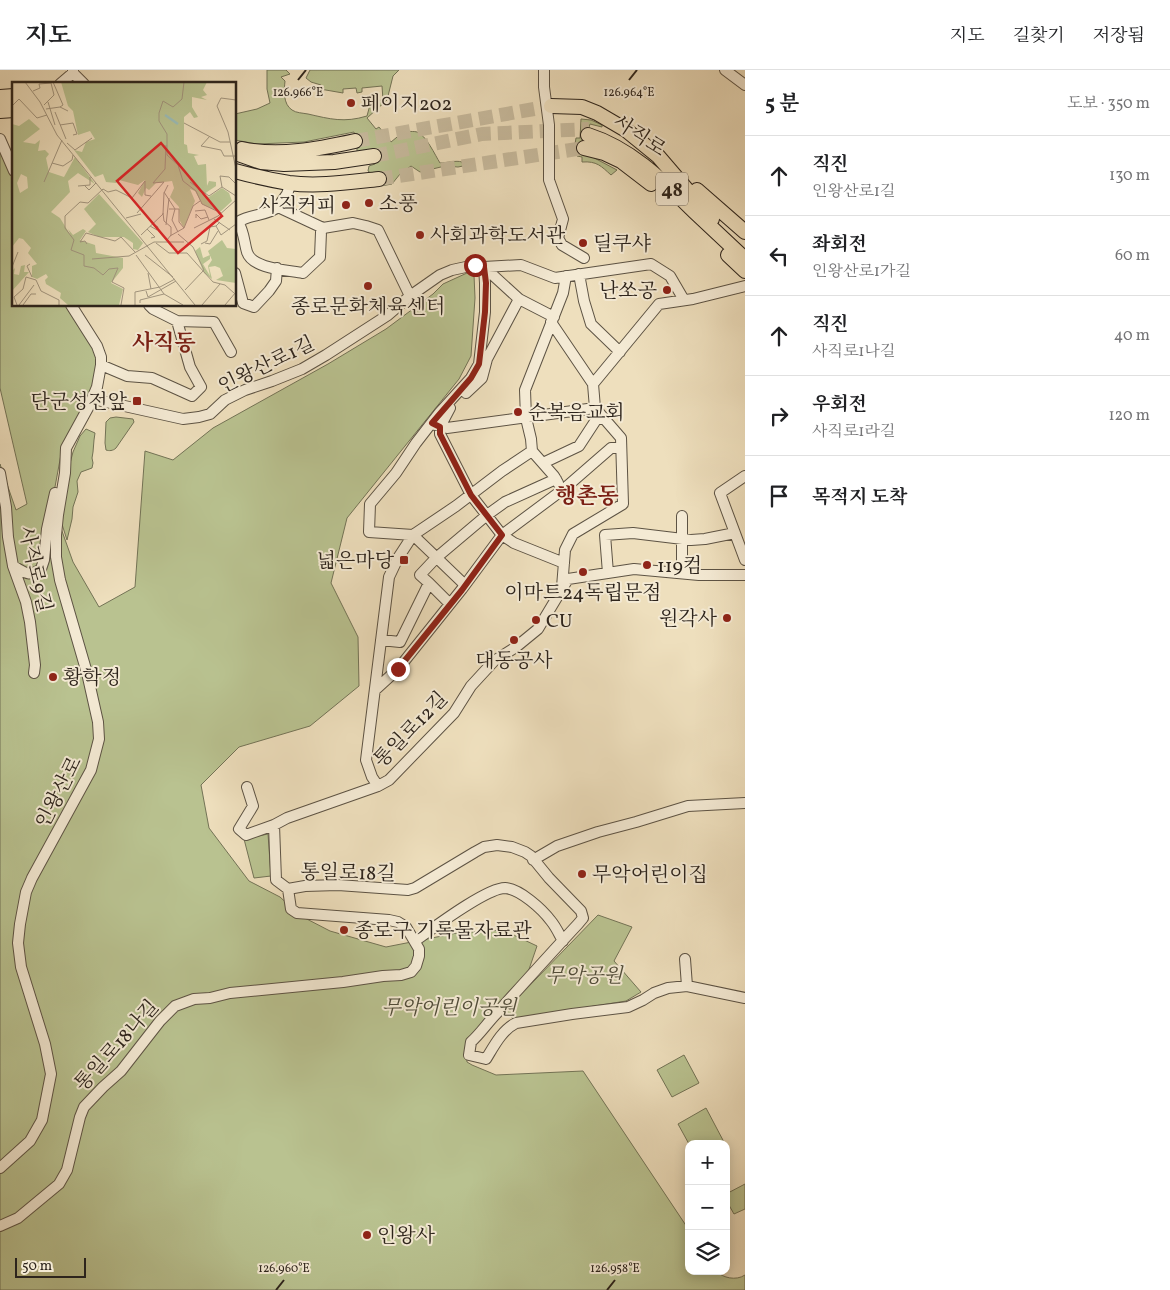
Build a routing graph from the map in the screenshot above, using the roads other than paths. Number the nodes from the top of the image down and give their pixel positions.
1 (544, 70) edge
2 (725, 70) edge
3 (73, 71) edge
4 (62, 82) edge
5 (82, 82) edge
6 (745, 85) edge
7 (551, 106) tunnel mouth
8 (0, 139) edge
9 (355, 141) tunnel mouth
10 (236, 147) edge
11 (236, 153) edge
12 (658, 156) junction
13 (236, 165) edge
14 (12, 166) edge
15 (236, 171) edge
16 (379, 179) tunnel mouth
17 (291, 183) junction
18 (668, 197) junction
19 (278, 208) junction
20 (236, 223) edge
21 (714, 226) junction
22 (323, 228) junction
23 (745, 232) edge
24 (745, 248) edge
25 (584, 258) dead end
26 (745, 259) edge
27 (484, 267) junction
28 (277, 268) junction
29 (745, 271) edge
30 (579, 274) junction
31 (566, 276) junction
32 (236, 277) edge
33 (745, 286) edge
34 (410, 296) junction
35 (519, 299) junction
36 (684, 300) junction
37 (72, 306) edge
38 (150, 306) edge
39 (552, 320) junction
40 (177, 321) junction
41 (231, 352) dead end
42 (620, 352) junction
43 (101, 365) junction
44 (593, 384) junction
45 (92, 399) junction
46 (595, 408) junction
47 (603, 417) junction
48 (526, 418) junction
49 (436, 425) junction
50 (66, 448) junction
51 (621, 448) junction
52 (532, 451) junction
53 (543, 463) junction
54 (0, 473) edge
55 (745, 476) edge
56 (556, 479) junction
57 (562, 491) junction
58 (471, 495) junction
59 (487, 515) junction
60 (682, 516) dead end
61 (735, 533) junction
62 (413, 535) junction
63 (502, 535) junction
64 (682, 538) junction
65 (436, 558) junction
66 (745, 560) edge
67 (564, 563) junction
68 (13, 566) junction
69 (608, 573) junction
70 (682, 573) junction
71 (745, 575) edge
72 (429, 583) junction
73 (465, 585) junction
74 (562, 589) junction
75 (450, 604) junction
76 (381, 640) junction
77 (34, 673) dead end
78 (375, 690) junction
79 (378, 786) junction
80 (246, 787) dead end
81 (745, 803) edge
82 (274, 825) junction
83 (533, 860) junction
84 (288, 889) junction
85 (415, 941) junction
86 (563, 941) junction
87 (685, 959) dead end
88 (687, 986) junction
89 (745, 998) edge
90 (0, 1168) edge
91 (0, 1226) edge

1 - 25 street
2 - 6 street
3 - 4 street
3 - 5 street
7 - 12 main road, 사직로
8 - 14 street
9 - 10 main road
11 - 13 main road
12 - 21 main road, 사직로
12 - 23 main road
15 - 17 main road
16 - 17 main road
17 - 19 street
18 - 21 main road, 사직로 / 48
18 - 21 main road, 사직로 / 48
18 - 29 main road
19 - 20 street
19 - 22 street
20 - 28 street
21 - 24 main road, 사직로 / 48
21 - 26 main road, 사직로 / 48
22 - 28 street
22 - 34 street
27 - 31 street, 인왕산로1길
27 - 34 street, 인왕산로1길
27 - 35 street
27 - 49 street
28 - 32 street
30 - 31 street, 인왕산로1길
30 - 36 street, 인왕산로1길
30 - 42 street
31 - 39 street
33 - 36 street
34 - 45 street, 인왕산로1길
35 - 39 street
35 - 49 street
36 - 42 street
37 - 43 street, 인왕산로
38 - 40 street
39 - 44 street
39 - 48 street
40 - 41 street
40 - 43 street
42 - 44 street
43 - 45 street, 인왕산로
44 - 46 street
45 - 50 street, 인왕산로
46 - 47 street
46 - 48 street
47 - 51 street
47 - 53 street
48 - 49 street
48 - 52 street
49 - 58 street
49 - 62 street
50 - 68 street
50 - 90 street, 인왕산로
51 - 57 street
51 - 67 street
52 - 53 street
52 - 58 street
53 - 56 street
54 - 68 street, 사직로9길
55 - 61 street
56 - 57 street
56 - 59 street
57 - 63 street
58 - 59 street
58 - 62 street
59 - 63 street
59 - 65 street
60 - 64 street
61 - 64 street
61 - 66 street
62 - 65 street
62 - 76 street
63 - 67 street
63 - 73 street
64 - 69 street
64 - 70 street
65 - 72 street
65 - 73 street
67 - 74 street
68 - 77 street, 사직로9길
69 - 70 street, 통일로12길
69 - 74 street, 통일로12길
70 - 71 street, 통일로12길
72 - 75 street
72 - 76 street
73 - 75 street
74 - 79 street, 통일로12길
75 - 78 street
76 - 78 street
78 - 79 street
79 - 82 street, 통일로12길
80 - 82 street, 통일로12길
81 - 83 street
82 - 84 street, 통일로18길
83 - 84 street, 통일로18길
83 - 86 street, 통일로18길
84 - 85 street
85 - 86 street
85 - 91 street, 통일로18나길
86 - 88 street, 통일로18길
87 - 88 street
88 - 89 street, 통일로18길

